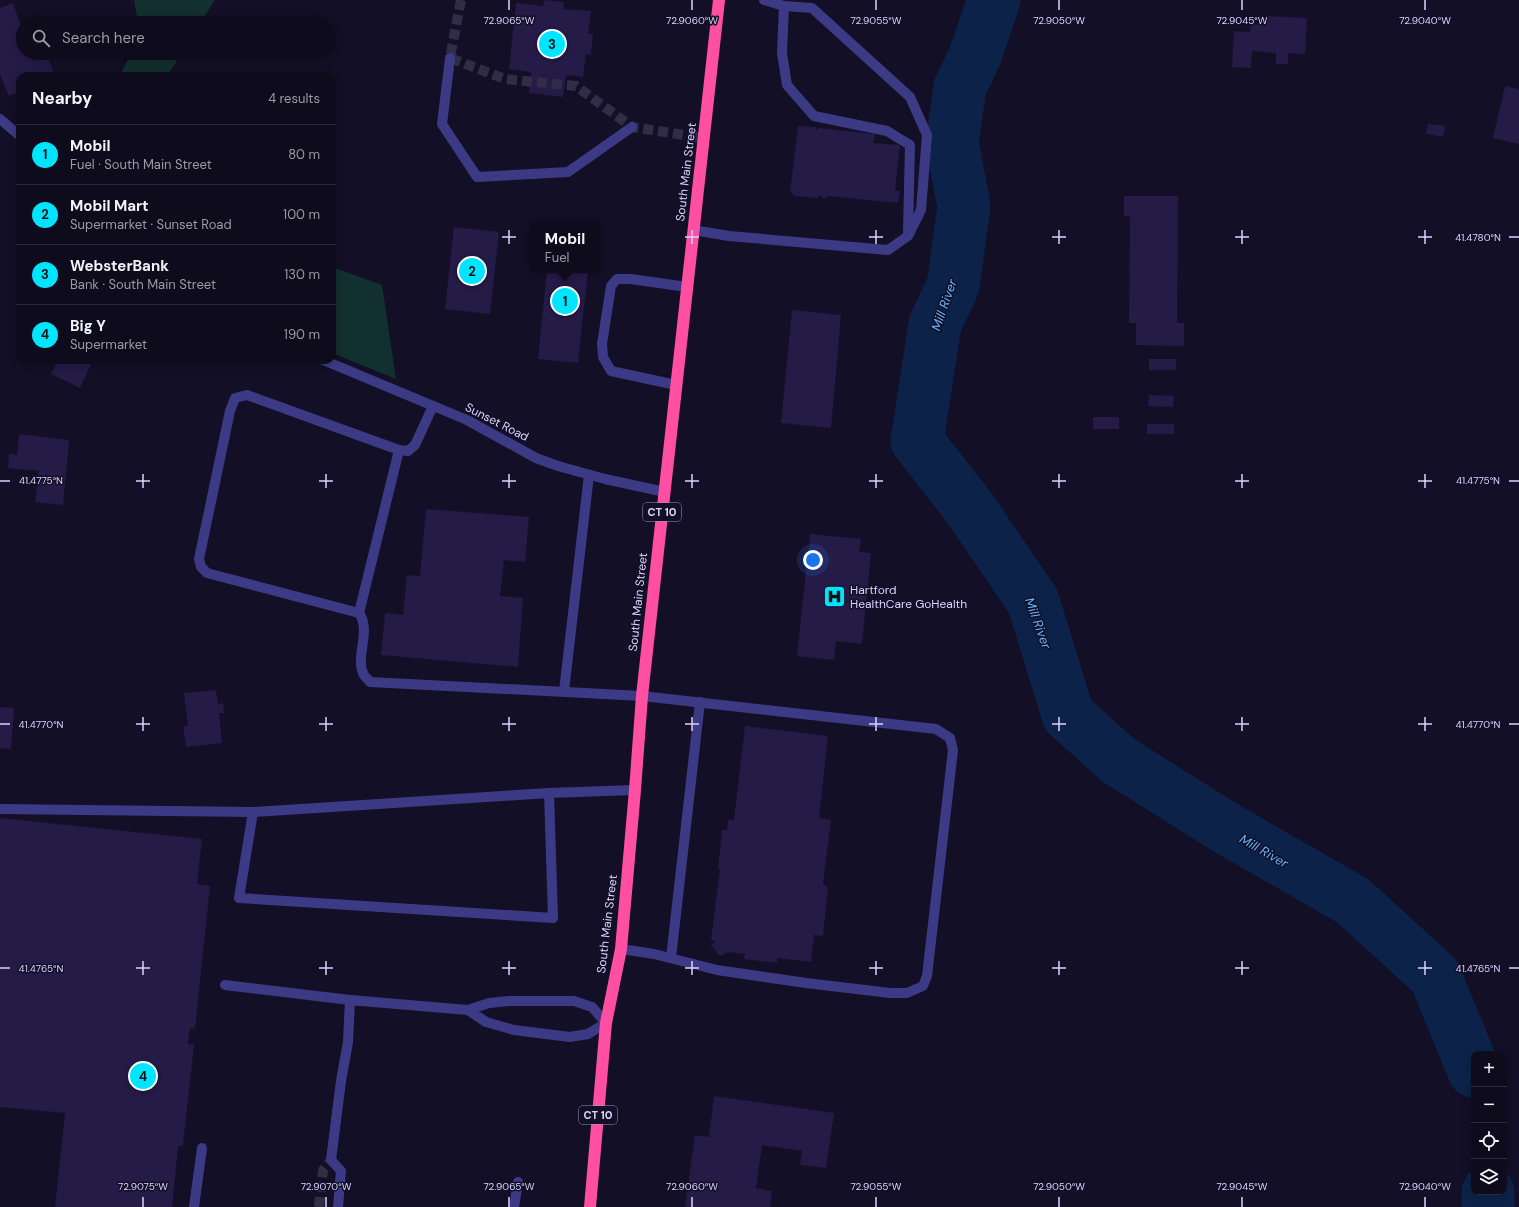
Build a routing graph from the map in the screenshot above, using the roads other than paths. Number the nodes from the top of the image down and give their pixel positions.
1 (719, 0) edge
2 (764, 0) edge
3 (784, 6) junction
4 (450, 58) dead end
5 (0, 119) edge
6 (632, 127) dead end
7 (16, 133) edge
8 (693, 230) junction
9 (908, 236) junction
10 (687, 287) junction
11 (333, 364) edge
12 (676, 385) junction
13 (433, 406) junction
14 (399, 450) junction
15 (589, 475) junction
16 (665, 492) junction
17 (359, 613) junction
18 (564, 691) junction
19 (642, 696) junction
20 (700, 702) junction
21 (635, 790) junction
22 (549, 793) junction
23 (0, 809) edge
24 (253, 812) junction
25 (621, 949) junction
26 (671, 958) junction
27 (225, 985) dead end
28 (350, 1000) junction
29 (468, 1010) junction
30 (606, 1023) junction
31 (202, 1148) dead end
32 (518, 1182) dead end
33 (194, 1207) edge
34 (338, 1207) edge
35 (514, 1207) edge
36 (590, 1207) edge

1 - 8 highway, South Main Street / CT 10
2 - 3 street
3 - 9 street
3 - 9 street
4 - 6 street
5 - 7 street
8 - 9 street
8 - 10 highway, South Main Street / CT 10
10 - 12 highway, South Main Street / CT 10
10 - 12 street
11 - 13 street, Sunset Road
12 - 16 highway, South Main Street / CT 10
13 - 14 street
13 - 15 street, Sunset Road
14 - 17 street
14 - 17 street
15 - 16 street, Sunset Road
15 - 18 street
16 - 19 highway, South Main Street / CT 10
17 - 18 street
18 - 19 street
19 - 20 street
19 - 21 highway, South Main Street / CT 10
20 - 26 street
20 - 26 street
21 - 22 street
21 - 25 highway, South Main Street / CT 10
22 - 24 street
22 - 24 street
23 - 24 street
25 - 26 street
25 - 30 highway, South Main Street / CT 10
27 - 28 street
28 - 29 street
28 - 34 street
29 - 30 street
29 - 30 street
30 - 36 highway, South Main Street / CT 10
31 - 33 street
32 - 35 street

